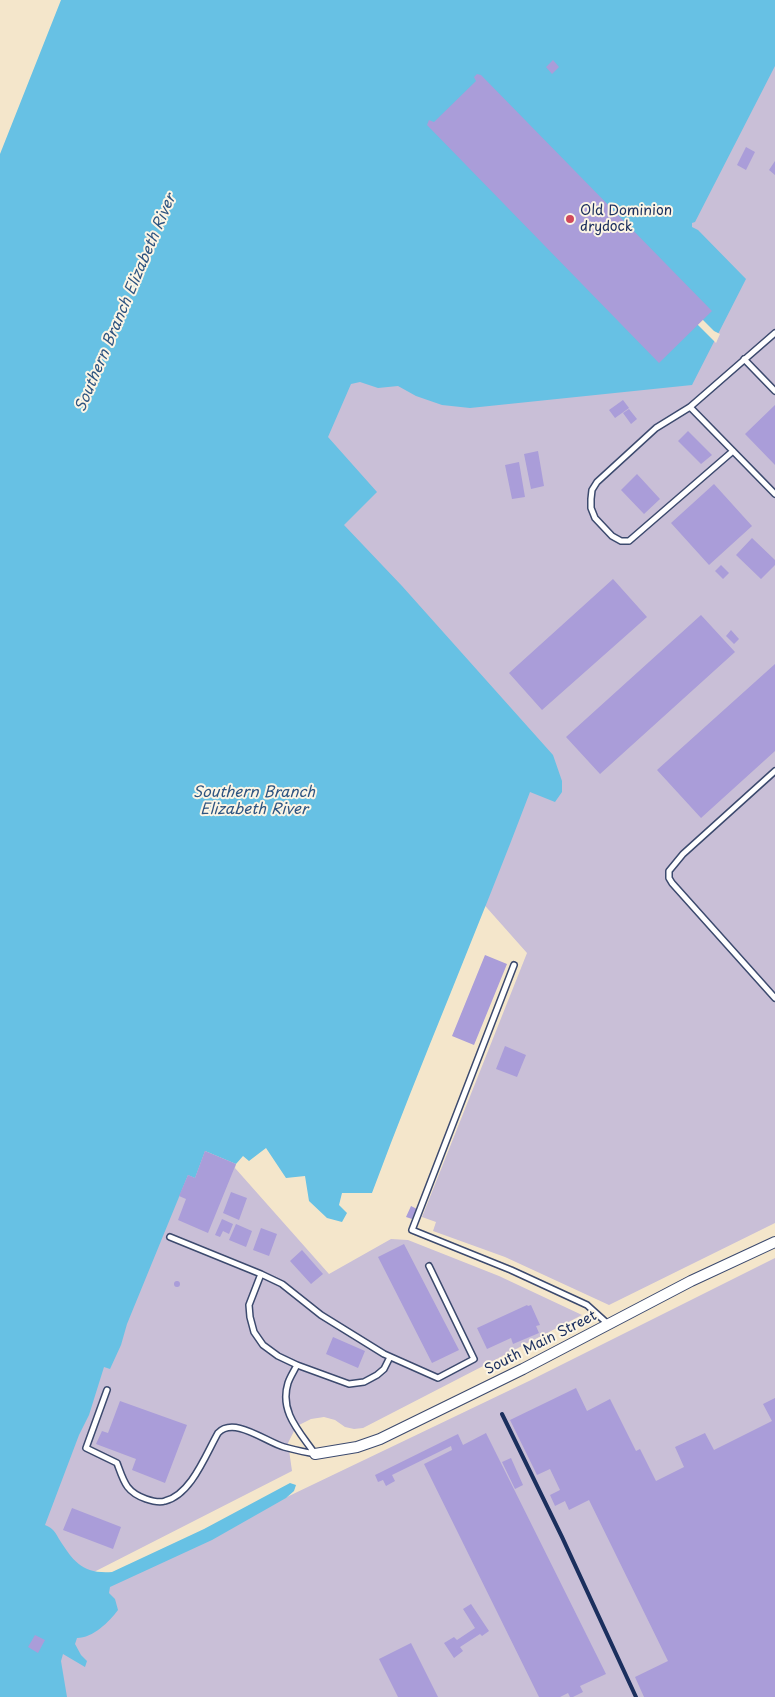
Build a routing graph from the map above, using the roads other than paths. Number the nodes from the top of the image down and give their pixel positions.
1 (775, 333) edge
2 (744, 359) junction
3 (775, 390) edge
4 (690, 407) junction
5 (733, 451) junction
6 (775, 494) edge
7 (775, 771) edge
8 (514, 965) dead end
9 (775, 998) edge
10 (170, 1237) dead end
11 (775, 1242) edge
12 (428, 1266) dead end
13 (261, 1274) junction
14 (608, 1325) junction
15 (390, 1357) junction
16 (297, 1365) junction
17 (107, 1390) dead end
18 (315, 1454) junction

1 - 2 lane
2 - 3 lane
2 - 4 lane
4 - 5 lane
4 - 5 lane
5 - 6 lane
7 - 9 lane
8 - 14 lane
10 - 13 lane
11 - 14 street, South Main Street
12 - 15 lane
13 - 15 lane
13 - 16 lane
14 - 18 street, South Main Street
15 - 16 lane
16 - 18 lane
17 - 18 lane

